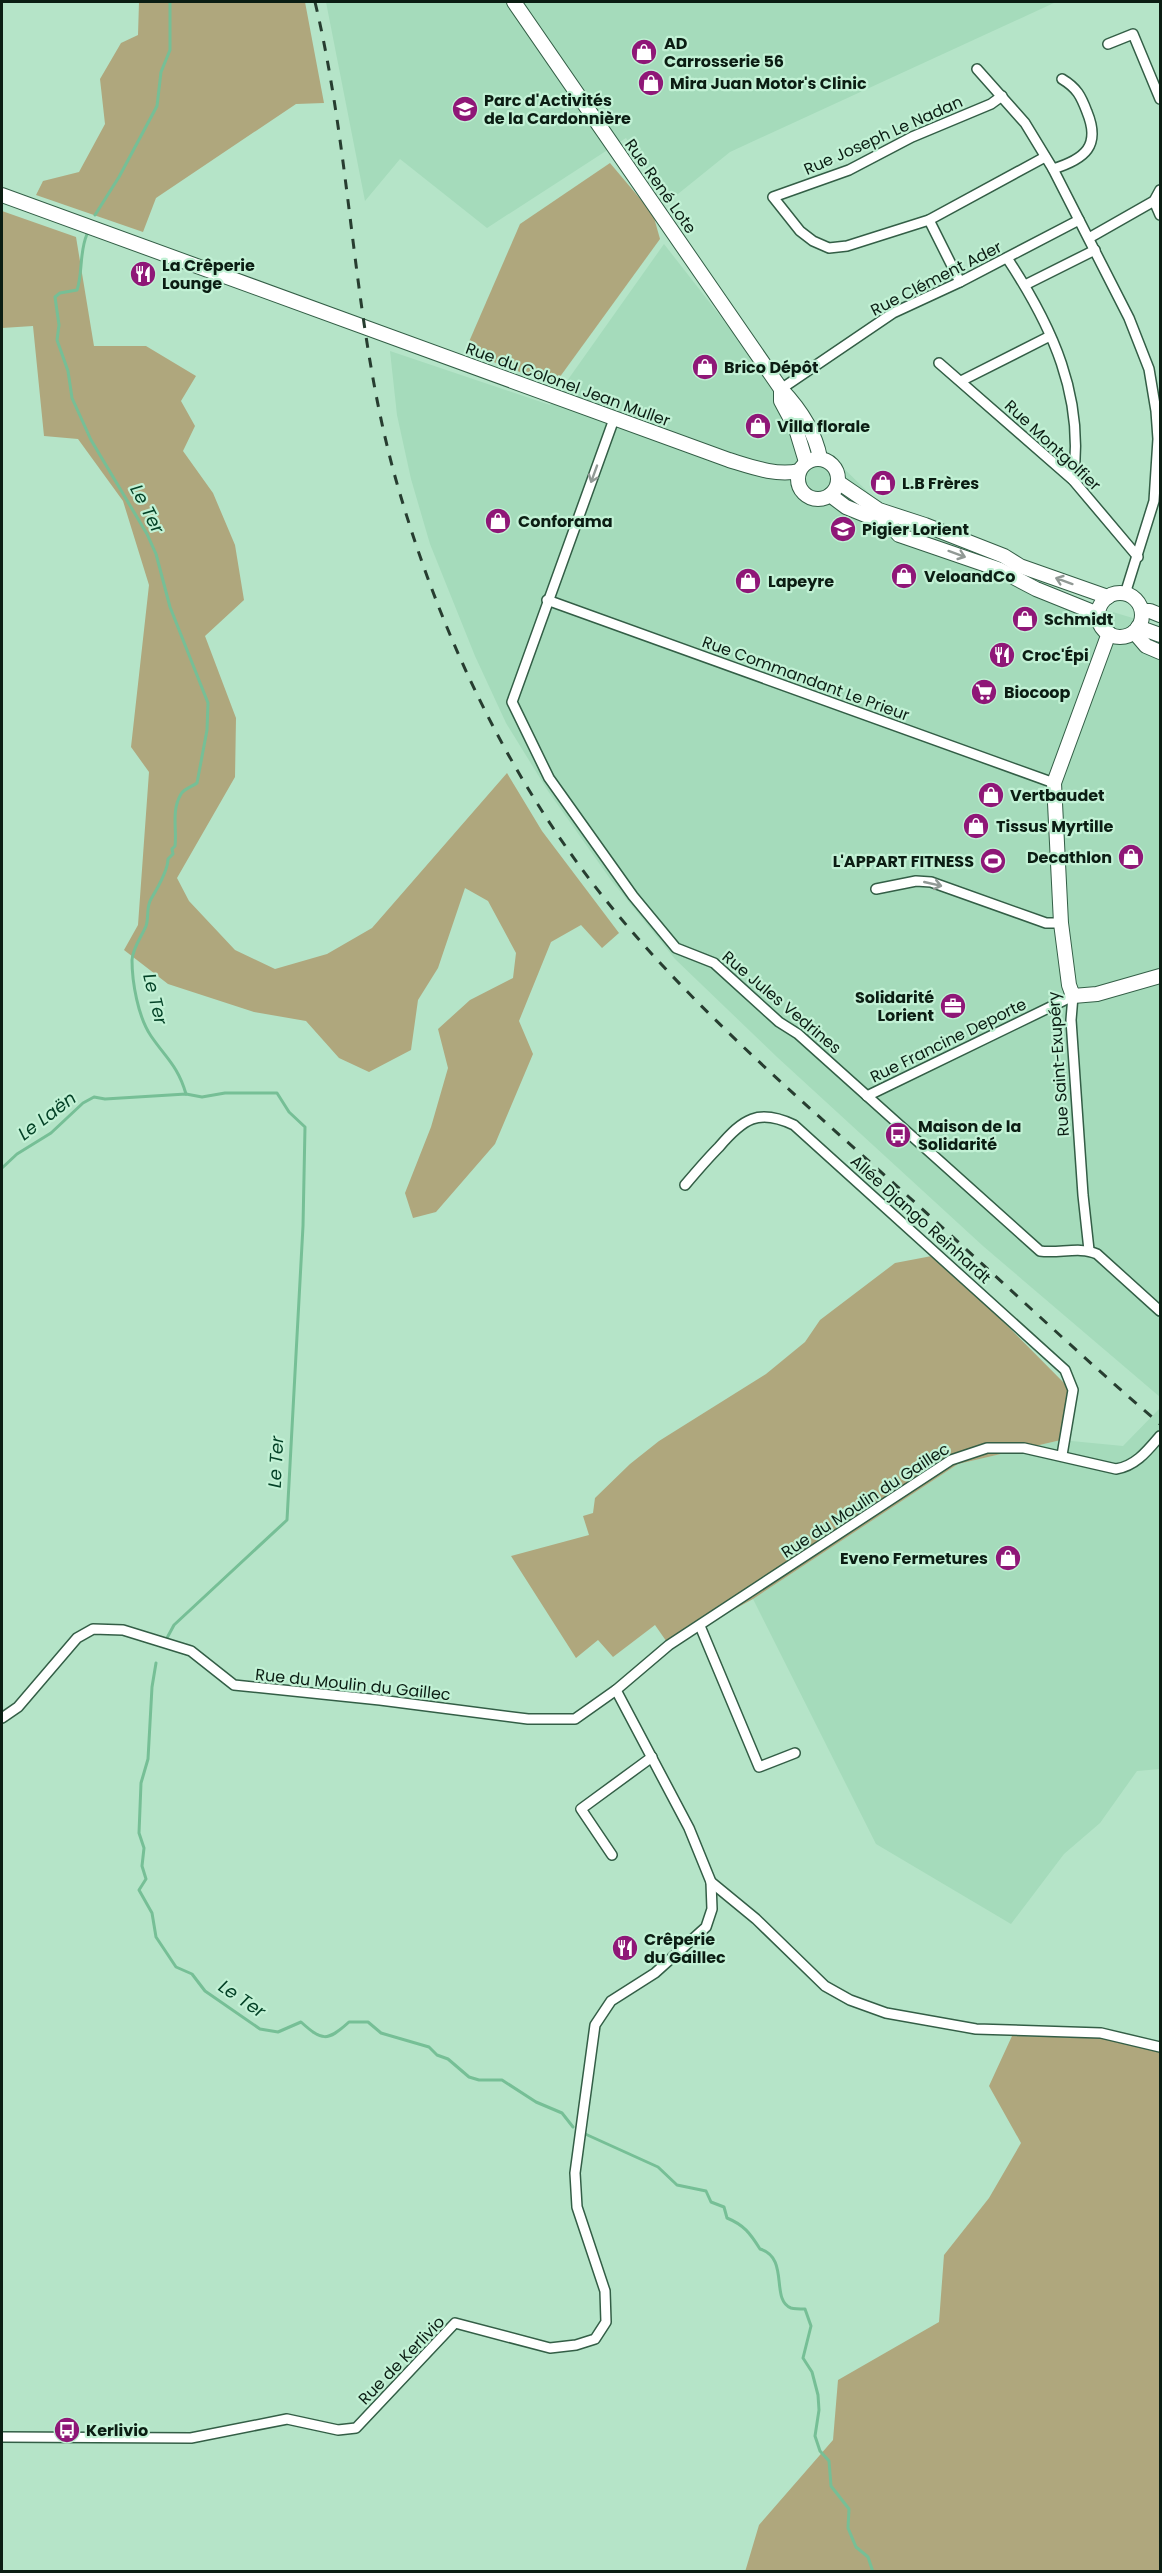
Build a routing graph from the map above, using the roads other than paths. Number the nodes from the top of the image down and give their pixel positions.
1 (514, 2) edge
2 (1108, 44) dead end
3 (977, 69) dead end
4 (1062, 79) dead end
5 (1002, 96) junction
6 (1161, 99) edge
7 (1045, 157) junction
8 (1053, 169) junction
9 (1161, 190) edge
10 (2, 195) edge
11 (1154, 201) junction
12 (1161, 215) edge
13 (929, 220) junction
14 (1079, 220) junction
15 (1089, 238) junction
16 (1095, 250) junction
17 (1007, 258) junction
18 (960, 282) junction
19 (1025, 285) junction
20 (1050, 336) junction
21 (939, 363) dead end
22 (961, 381) junction
23 (781, 389) junction
24 (614, 419) junction
25 (820, 458) junction
26 (803, 466) junction
27 (761, 470) junction
28 (1073, 480) junction
29 (838, 482) junction
30 (800, 489) junction
31 (830, 495) junction
32 (1157, 501) edge
33 (1138, 557) junction
34 (1125, 594) junction
35 (1108, 597) junction
36 (547, 600) junction
37 (1142, 611) junction
38 (1098, 614) junction
39 (1161, 615) edge
40 (1136, 630) junction
41 (1109, 633) junction
42 (1161, 635) edge
43 (1161, 652) edge
44 (1054, 783) junction
45 (876, 889) dead end
46 (1061, 923) junction
47 (1161, 976) edge
48 (1073, 996) junction
49 (867, 1096) junction
50 (685, 1185) dead end
51 (1089, 1250) junction
52 (1161, 1311) edge
53 (1158, 1439) edge
54 (1062, 1455) junction
55 (700, 1626) junction
56 (616, 1690) junction
57 (2, 1718) edge
58 (795, 1753) dead end
59 (652, 1757) junction
60 (612, 1855) dead end
61 (711, 1882) junction
62 (1161, 2047) edge
63 (2, 2437) edge

1 - 23 main road, Rue René Lote
2 - 6 street
3 - 5 street
4 - 8 street
5 - 7 street
5 - 13 street, Rue Joseph Le Nadan
7 - 8 street
7 - 13 street
8 - 14 street
9 - 11 street
10 - 24 main road, Rue du Colonel Jean Muller
11 - 12 street
11 - 15 street
13 - 18 street
14 - 15 street
14 - 17 street, Rue Clément Ader
15 - 16 street
16 - 19 street
16 - 32 street
17 - 18 street, Rue Clément Ader
17 - 19 street
18 - 23 street, Rue Clément Ader
19 - 20 street
20 - 22 street
20 - 28 street
21 - 22 street, Rue Montgolfier
22 - 28 street, Rue Montgolfier
23 - 25 main road, Rue René Lote
23 - 26 main road, Rue René Lote
24 - 27 main road, Rue du Colonel Jean Muller
24 -> 36 street
25 - 26 main road
25 - 29 main road
26 - 27 main road, Rue du Colonel Jean Muller
26 - 30 main road
27 - 30 main road, Rue du Colonel Jean Muller
28 - 33 street, Rue Montgolfier
29 - 31 main road
35 -> 29 main road
30 - 31 main road
31 -> 38 main road
32 - 33 street
33 - 34 street
34 - 35 main road
34 - 37 main road
35 - 38 main road
36 - 44 street, Rue Commandant Le Prieur
36 - 49 street, Rue Jules Vedrines
37 - 39 main road
37 - 40 main road
38 - 41 main road
40 - 41 main road
40 - 42 main road
40 - 43 main road
41 - 44 main road, Rue Saint-Exupéry
44 - 46 main road, Rue Saint-Exupéry
45 -> 46 street
46 - 48 main road, Rue Saint-Exupéry
47 - 48 main road
48 - 49 street, Rue Francine Deporte
48 - 51 street, Rue Saint-Exupéry
49 - 51 street, Rue Jules Vedrines
50 - 54 street, Allée Django Reinhardt
51 - 52 street
53 - 54 street, Rue du Moulin du Gaillec
54 - 55 street, Rue du Moulin du Gaillec
55 - 56 street, Rue du Moulin du Gaillec
55 - 58 street
56 - 57 street, Rue du Moulin du Gaillec
56 - 59 street
59 - 60 street
59 - 61 street
61 - 62 street
61 - 63 street, Rue de Kerlivio

